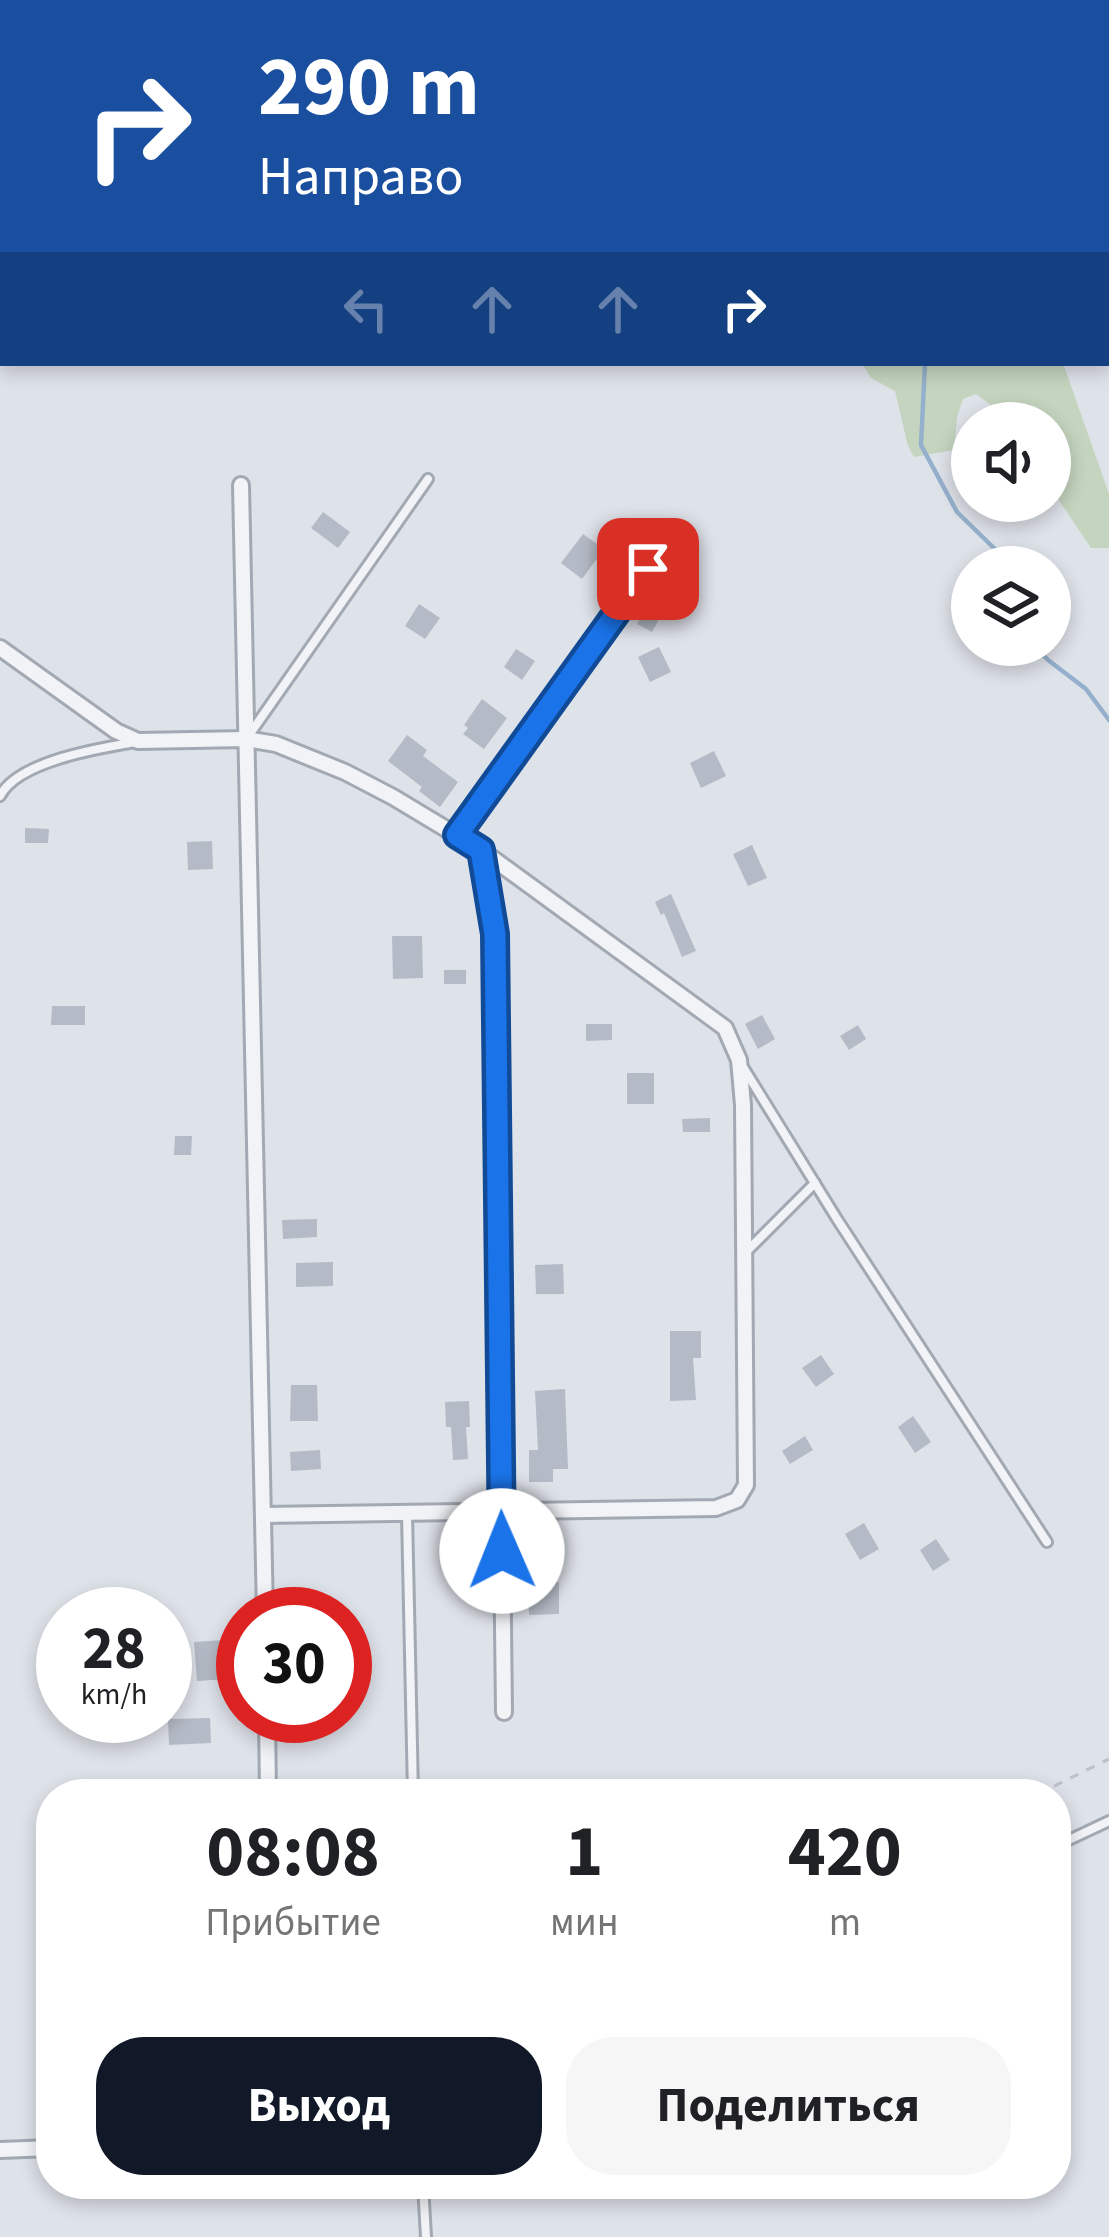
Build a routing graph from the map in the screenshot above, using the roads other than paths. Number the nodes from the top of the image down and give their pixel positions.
1 (428, 479) dead end
2 (241, 485) dead end
3 (648, 569) dead end
4 (0, 648) edge
5 (246, 739) junction
6 (138, 741) junction
7 (0, 796) edge
8 (457, 835) junction
9 (481, 850) junction
10 (740, 1060) junction
11 (815, 1183) junction
12 (744, 1254) junction
13 (502, 1511) junction
14 (407, 1512) junction
15 (263, 1515) junction
16 (1047, 1542) dead end
17 (264, 1587) edge
18 (504, 1712) dead end
19 (267, 1743) edge
20 (268, 1779) edge
21 (413, 1779) edge
22 (1109, 1821) edge
23 (1071, 1839) edge
24 (36, 2149) edge
25 (0, 2150) edge
26 (424, 2199) edge
27 (426, 2237) edge

1 - 5 lane
2 - 5 street
3 - 8 lane
4 - 6 street
5 - 6 street
5 - 8 street
5 - 15 street
6 - 7 lane
8 - 9 street
9 - 10 street
9 - 13 street
10 - 11 lane
10 - 12 street
11 - 12 lane
11 - 16 lane
12 - 13 street
13 - 14 street
13 - 18 street
14 - 15 street
14 - 21 lane
15 - 17 street
19 - 20 street
22 - 23 lane
24 - 25 street
26 - 27 lane

